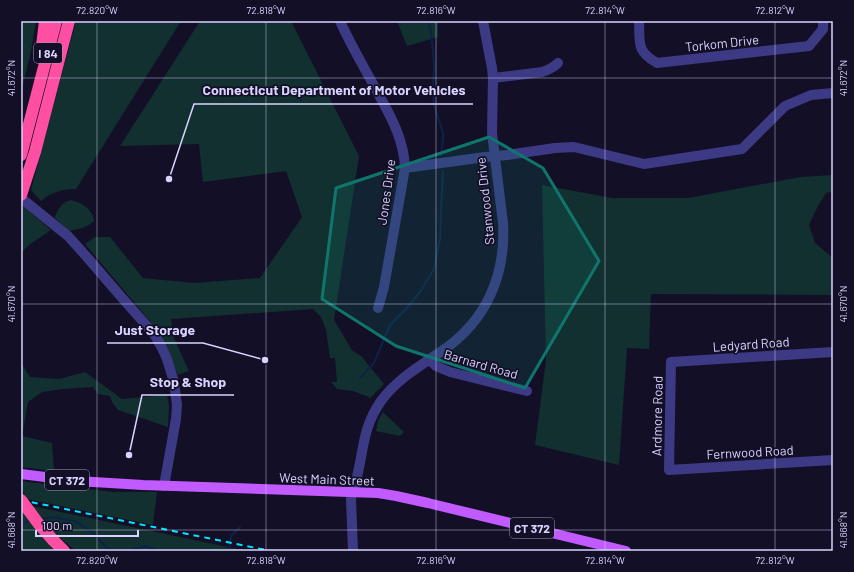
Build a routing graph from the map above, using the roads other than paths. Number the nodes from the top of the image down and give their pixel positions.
1 (45, 21) edge
2 (56, 21) edge
3 (69, 21) edge
4 (340, 21) edge
5 (482, 21) edge
6 (639, 21) edge
7 (823, 21) edge
8 (558, 63) dead end
9 (493, 78) junction
10 (40, 85) junction
11 (833, 93) edge
12 (21, 156) edge
13 (494, 156) junction
14 (405, 168) junction
15 (22, 198) edge
16 (378, 308) dead end
17 (833, 352) edge
18 (429, 359) junction
19 (672, 362) joint
20 (527, 391) dead end
21 (833, 460) edge
22 (669, 470) joint
23 (21, 474) edge
24 (164, 486) junction
25 (352, 492) junction
26 (21, 500) edge
27 (64, 551) edge
28 (353, 551) edge
29 (626, 551) edge

1 - 10 highway
2 - 10 highway, I 84
3 - 15 highway
4 - 14 street, Jones Drive
5 - 9 street, Stanwood Drive
6 - 7 street, Torkom Drive
8 - 9 street
9 - 13 street, Stanwood Drive
10 - 12 highway, I 84
11 - 13 street
13 - 14 street
13 - 18 street, Stanwood Drive
14 - 16 street, Jones Drive
15 - 24 street
17 - 19 street, Ledyard Road
18 - 20 street, Barnard Road
18 - 25 street, Stanwood Drive
19 - 22 street, Ardmore Road
21 - 22 street, Fernwood Road
23 - 24 main road, West Main Street / CT 372
24 - 25 main road, West Main Street / CT 372
25 - 28 street, Stanwood Drive
25 - 29 main road, West Main Street / CT 372
26 - 27 highway, bridge

